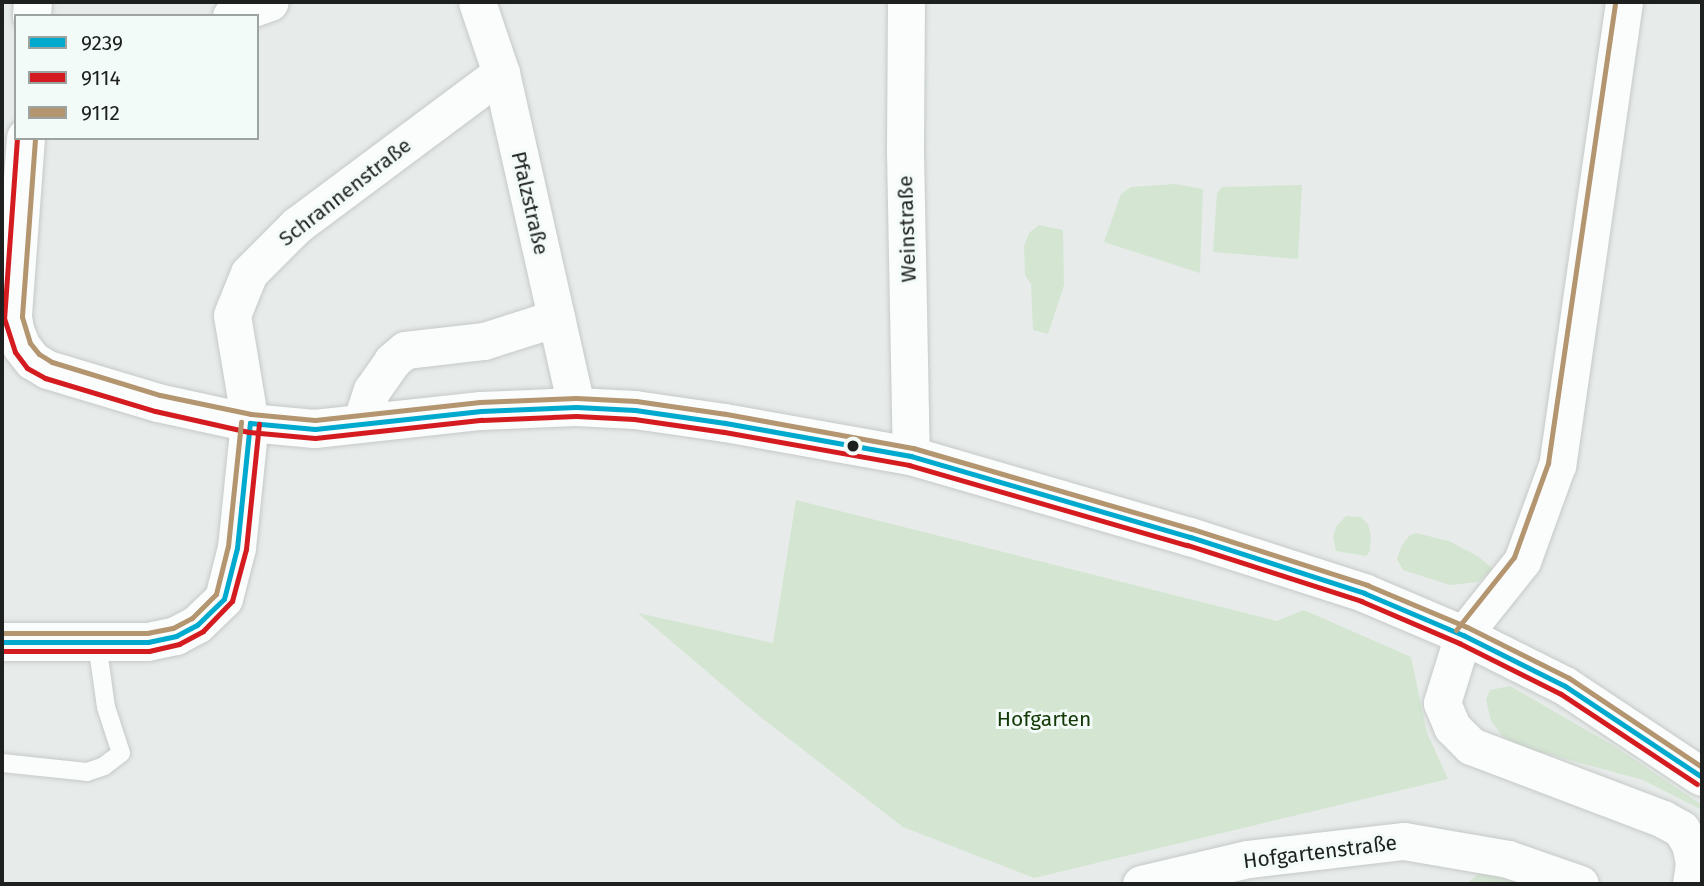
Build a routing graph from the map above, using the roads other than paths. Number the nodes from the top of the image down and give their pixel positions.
1 (270, 2) edge
2 (477, 2) edge
3 (905, 2) edge
4 (1625, 2) edge
5 (237, 14) edge
6 (501, 73) junction
7 (26, 140) edge
8 (556, 318) junction
9 (576, 407) junction
10 (250, 423) junction
11 (361, 423) junction
12 (911, 456) junction
13 (1463, 635) junction
14 (2, 642) edge
15 (97, 643) junction
16 (2, 763) edge
17 (1702, 777) edge
18 (1141, 884) edge
19 (1580, 884) edge
20 (1691, 884) edge

1 - 5 street
2 - 6 street, Pfalzstraße
3 - 12 street, Weinstraße
4 - 13 street
6 - 8 street, Pfalzstraße
6 - 10 street, Schrannenstraße
7 - 10 main road
8 - 9 street, Pfalzstraße
8 - 11 street
9 - 11 main road
9 - 12 main road
10 - 11 main road
10 - 15 main road
12 - 13 main road
13 - 17 main road
13 - 20 street
14 - 15 main road
15 - 16 lane
18 - 19 street, Hofgartenstraße

